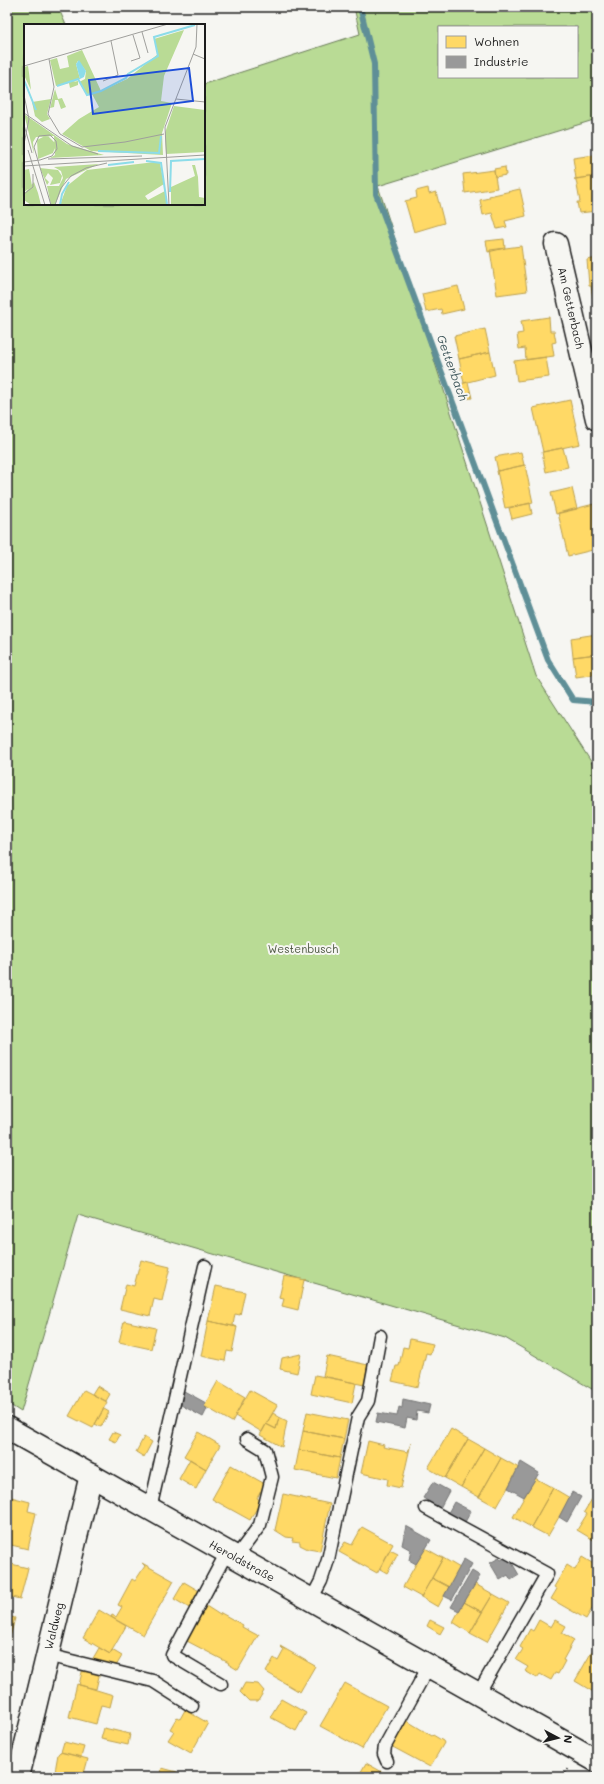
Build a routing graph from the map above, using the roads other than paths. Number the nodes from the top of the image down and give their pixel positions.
1 (556, 244) dead end
2 (597, 419) edge
3 (205, 1266) dead end
4 (380, 1336) dead end
5 (7, 1428) edge
6 (247, 1439) dead end
7 (91, 1475) junction
8 (426, 1508) dead end
9 (150, 1509) junction
10 (232, 1555) junction
11 (311, 1600) junction
12 (48, 1655) junction
13 (429, 1666) junction
14 (221, 1684) dead end
15 (478, 1694) junction
16 (192, 1706) dead end
17 (387, 1761) dead end
18 (597, 1761) edge
19 (18, 1777) edge

1 - 2 main road, Am Getterbach
3 - 9 lane
4 - 11 lane
5 - 7 main road, Heroldstraße
6 - 10 lane
7 - 9 main road, Heroldstraße
7 - 12 main road, Waldweg
8 - 15 lane
9 - 10 main road, Heroldstraße
10 - 11 main road, Heroldstraße
10 - 14 lane
11 - 13 main road, Heroldstraße
12 - 16 lane
12 - 19 main road, Waldweg
13 - 15 main road, Heroldstraße
13 - 17 lane
15 - 18 main road, Heroldstraße

